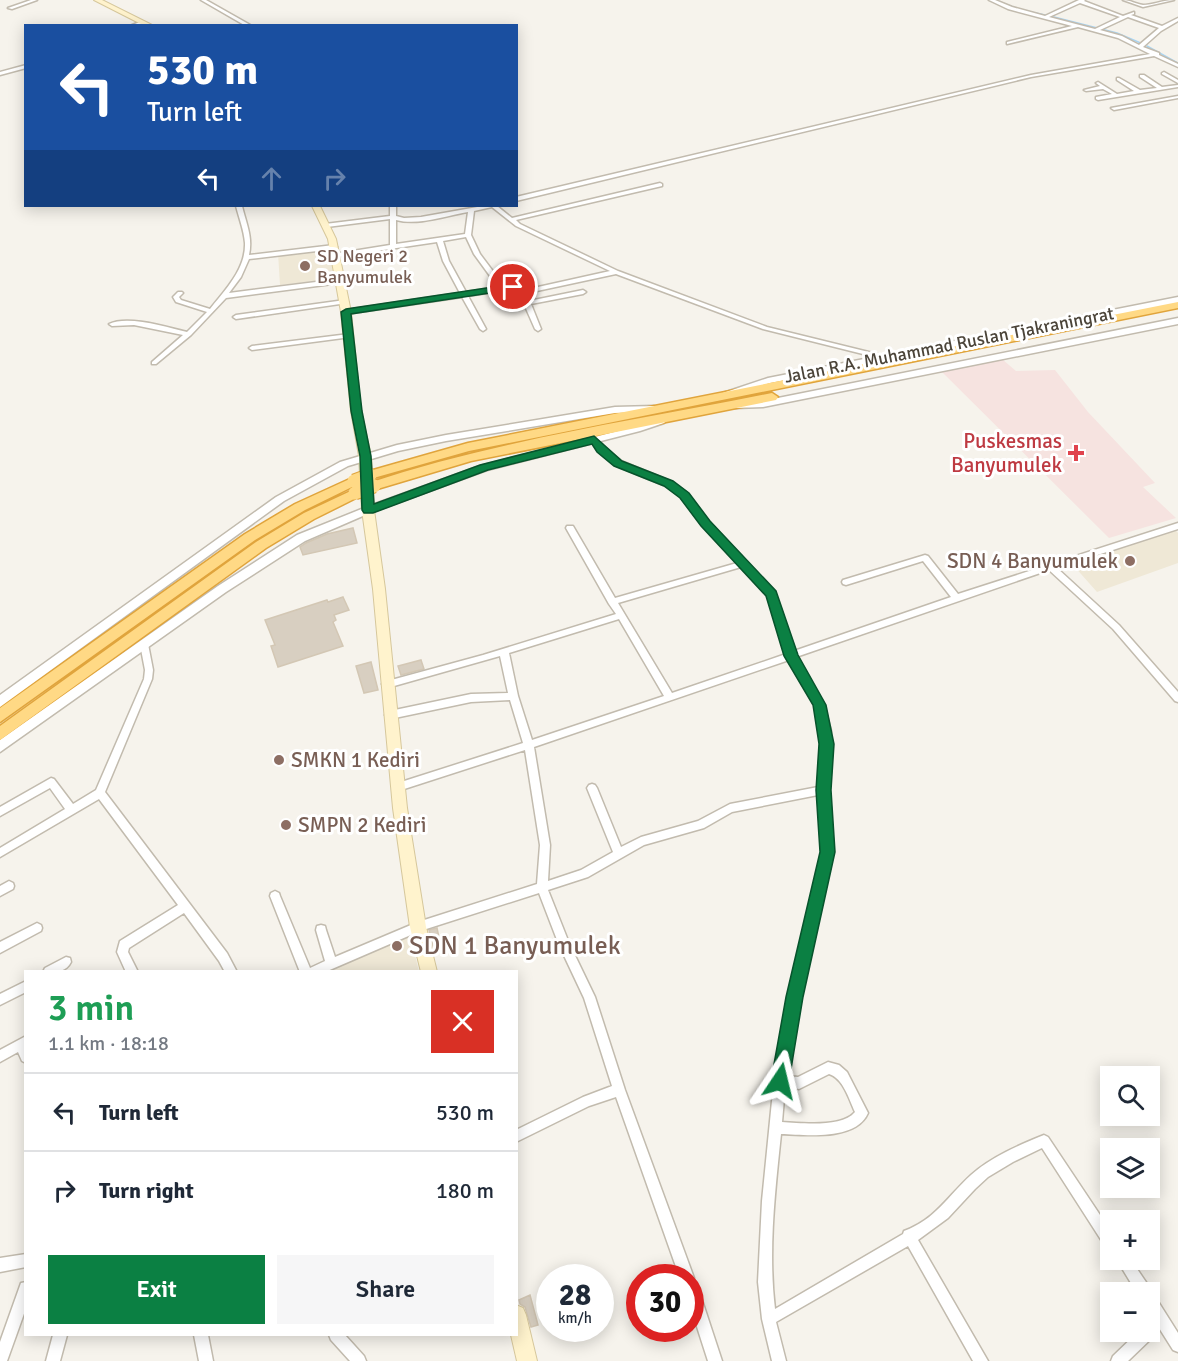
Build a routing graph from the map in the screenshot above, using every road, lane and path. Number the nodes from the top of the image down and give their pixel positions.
1 (35, 0) edge
2 (97, 0) edge
3 (203, 0) edge
4 (992, 0) edge
5 (1125, 0) edge
6 (1153, 0) edge
7 (1172, 0) edge
8 (1083, 1) edge
9 (1098, 2) dead end
10 (1135, 3) junction
11 (1159, 3) junction
12 (1090, 5) junction
13 (10, 8) dead end
14 (1114, 10) dead end
15 (1128, 15) junction
16 (1047, 16) junction
17 (1178, 19) edge
18 (143, 24) edge
19 (246, 24) edge
20 (1080, 25) junction
21 (1163, 28) junction
22 (1099, 29) junction
23 (1009, 43) dead end
24 (1141, 46) junction
25 (1157, 54) junction
26 (1178, 66) edge
27 (24, 67) edge
28 (1164, 73) dead end
29 (0, 74) edge
30 (1142, 76) dead end
31 (1119, 79) dead end
32 (1098, 83) dead end
33 (1178, 84) edge
34 (1104, 87) junction
35 (1161, 89) junction
36 (1086, 90) dead end
37 (1139, 92) junction
38 (1116, 95) junction
39 (1178, 97) edge
40 (1098, 98) dead end
41 (1114, 108) dead end
42 (660, 185) dead end
43 (518, 199) edge
44 (239, 207) edge
45 (317, 207) edge
46 (393, 207) edge
47 (487, 207) edge
48 (493, 207) edge
49 (471, 210) junction
50 (393, 217) junction
51 (510, 220) junction
52 (327, 225) junction
53 (468, 236) junction
54 (439, 239) junction
55 (393, 245) junction
56 (335, 251) junction
57 (247, 257) junction
58 (616, 272) junction
59 (340, 281) junction
60 (502, 288) junction
61 (583, 292) dead end
62 (180, 293) dead end
63 (520, 293) junction
64 (466, 294) junction
65 (224, 296) junction
66 (1178, 300) edge
67 (526, 303) junction
68 (1178, 306) edge
69 (345, 307) junction
70 (211, 311) junction
71 (1178, 315) edge
72 (236, 317) dead end
73 (1178, 321) edge
74 (112, 324) dead end
75 (483, 328) dead end
76 (538, 329) dead end
77 (189, 334) junction
78 (349, 336) junction
79 (252, 348) dead end
80 (883, 357) junction
81 (154, 363) dead end
82 (722, 395) junction
83 (732, 405) junction
84 (654, 409) junction
85 (666, 418) junction
86 (594, 440) junction
87 (365, 456) junction
88 (372, 480) junction
89 (355, 487) junction
90 (368, 510) junction
91 (1178, 526) edge
92 (570, 528) dead end
93 (742, 564) junction
94 (1051, 567) junction
95 (846, 582) dead end
96 (956, 598) junction
97 (612, 602) junction
98 (620, 616) junction
99 (144, 644) junction
100 (504, 652) junction
101 (791, 656) junction
102 (387, 684) junction
103 (513, 696) junction
104 (669, 698) junction
105 (1178, 698) edge
106 (0, 702) edge
107 (390, 715) junction
108 (0, 716) edge
109 (0, 734) edge
110 (0, 747) edge
111 (529, 747) junction
112 (398, 787) junction
113 (592, 788) dead end
114 (823, 790) junction
115 (100, 793) junction
116 (72, 810) junction
117 (0, 812) edge
118 (0, 853) edge
119 (619, 854) junction
120 (542, 887) junction
121 (275, 896) dead end
122 (186, 906) junction
123 (418, 927) junction
124 (37, 928) dead end
125 (321, 930) dead end
126 (0, 948) edge
127 (66, 962) dead end
128 (331, 963) junction
129 (52, 970) edge
130 (131, 970) edge
131 (230, 970) edge
132 (305, 970) edge
133 (316, 970) edge
134 (429, 970) edge
135 (24, 987) edge
136 (0, 1000) edge
137 (23, 1043) edge
138 (0, 1056) edge
139 (780, 1081) junction
140 (619, 1090) junction
141 (775, 1128) junction
142 (518, 1135) edge
143 (1100, 1225) edge
144 (909, 1236) junction
145 (24, 1260) edge
146 (682, 1264) edge
147 (0, 1265) edge
148 (24, 1294) edge
149 (769, 1319) junction
150 (1160, 1319) edge
151 (518, 1323) edge
152 (704, 1328) edge
153 (60, 1336) edge
154 (201, 1336) edge
155 (337, 1336) edge
156 (1138, 1342) edge
157 (1178, 1345) edge
158 (0, 1361) edge
159 (53, 1361) edge
160 (207, 1361) edge
161 (359, 1361) edge
162 (527, 1361) edge
163 (715, 1361) edge
164 (779, 1361) edge
165 (981, 1361) edge
166 (1118, 1361) edge

1 - 13 street
2 - 18 main road
3 - 19 street
4 - 16 street
5 - 10 street
6 - 11 street
7 - 11 street
8 - 12 street
8 - 16 street
9 - 12 street
10 - 11 street
10 - 14 street
12 - 15 street
15 - 21 street
15 - 22 street
16 - 20 street
17 - 21 street
20 - 22 street
20 - 23 street
21 - 24 street
22 - 24 street
24 - 25 street
25 - 26 street
25 - 43 street
27 - 29 street
28 - 33 street
30 - 35 street
31 - 37 street
32 - 34 street
33 - 35 street
34 - 36 street
34 - 38 street
35 - 37 street
37 - 38 street
38 - 40 street
39 - 41 street
42 - 51 street
44 - 57 street
45 - 52 main road
46 - 50 street
47 - 49 street
48 - 51 street
49 - 50 street
49 - 53 street
50 - 52 street
50 - 55 street
51 - 58 street
52 - 56 main road
53 - 54 street
53 - 60 street
54 - 55 street
54 - 64 street
55 - 56 street
56 - 57 street
56 - 59 main road
57 - 65 street
58 - 63 street
58 - 80 street
59 - 65 street
59 - 69 main road
60 - 63 street
60 - 64 street
61 - 67 street
62 - 70 street
63 - 67 street
64 - 69 street
64 - 75 street
65 - 70 street
66 - 80 street, Jalan R.A. Muhammad Ruslan Tjakraningrat
67 - 76 street
68 - 82 highway, Jalan R.A. Muhammad Ruslan Tjakraningrat
69 - 72 street
69 - 78 main road
70 - 77 street
71 - 83 highway, Jalan R.A. Muhammad Ruslan Tjakraningrat
73 - 83 street, Jalan R.A. Muhammad Ruslan Tjakraningrat
74 - 77 street
77 - 81 street
78 - 79 street
78 - 87 main road
80 - 82 street, Jalan R.A. Muhammad Ruslan Tjakraningrat
82 - 84 highway, Jalan R.A. Muhammad Ruslan Tjakraningrat
83 - 85 highway, Jalan R.A. Muhammad Ruslan Tjakraningrat
84 - 87 street, Jalan R.A. Muhammad Ruslan Tjakraningrat
84 - 88 highway, Jalan R.A. Muhammad Ruslan Tjakraningrat
85 - 86 street, Jalan R.A. Muhammad Ruslan Tjakraningrat
85 - 88 highway, Jalan R.A. Muhammad Ruslan Tjakraningrat
86 - 90 street, Jalan R.A. Muhammad Ruslan Tjakraningrat
86 - 93 street
87 - 90 main road
87 - 106 street, Jalan R.A. Muhammad Ruslan Tjakraningrat
88 - 89 highway, Jalan R.A. Muhammad Ruslan Tjakraningrat, bridge
89 - 108 highway, Jalan R.A. Muhammad Ruslan Tjakraningrat
89 - 109 highway, Jalan R.A. Muhammad Ruslan Tjakraningrat
90 - 99 street, Jalan R.A. Muhammad Ruslan Tjakraningrat
90 - 102 main road
91 - 94 street
92 - 97 street
93 - 97 street
93 - 101 street
94 - 96 street
94 - 105 street
95 - 96 street
96 - 101 street
97 - 98 street
98 - 100 street
98 - 104 street
99 - 110 street, Jalan R.A. Muhammad Ruslan Tjakraningrat
99 - 115 street
100 - 102 street
100 - 103 street
101 - 104 street
101 - 114 street
102 - 107 main road
103 - 107 street
103 - 111 street
104 - 111 street
107 - 112 main road
111 - 112 street
111 - 120 street
112 - 123 main road
113 - 119 street
114 - 119 street
114 - 139 street
115 - 116 street
115 - 122 street
116 - 117 street
116 - 118 street
119 - 120 street
120 - 123 street
120 - 140 street
121 - 132 street
122 - 130 street
122 - 131 street
123 - 128 street
123 - 134 main road
124 - 126 street
125 - 128 street
127 - 129 street
128 - 133 street
135 - 136 street
137 - 138 street
139 - 141 street
139 - 141 street
140 - 142 street
140 - 146 street
141 - 149 street
143 - 144 street
144 - 149 street
144 - 165 street
145 - 147 street
148 - 158 street
149 - 164 street
150 - 157 street
151 - 162 main road
152 - 163 street
153 - 159 street
154 - 160 street
155 - 161 street
156 - 166 street

